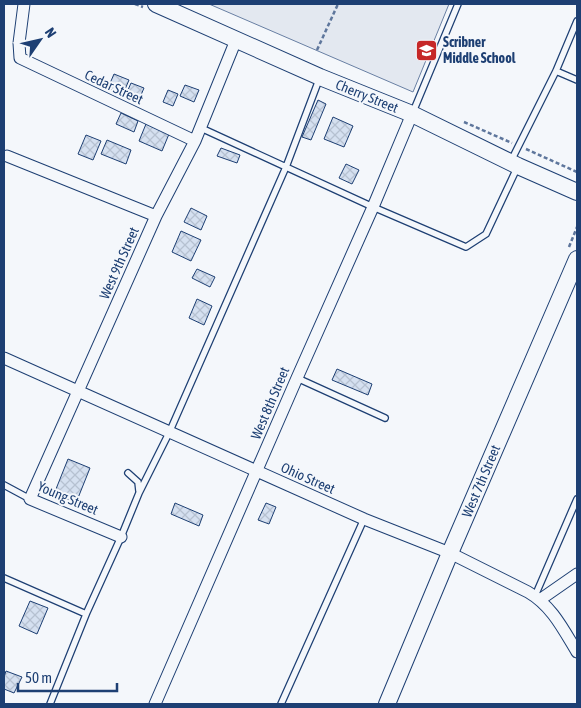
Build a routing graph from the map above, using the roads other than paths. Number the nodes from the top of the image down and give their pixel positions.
1 (24, 4) edge
2 (156, 4) edge
3 (458, 4) edge
4 (577, 21) edge
5 (236, 40) junction
6 (556, 71) junction
7 (320, 77) junction
8 (577, 80) edge
9 (412, 114) junction
10 (201, 128) junction
11 (195, 141) junction
12 (7, 156) dead end
13 (514, 164) junction
14 (286, 167) junction
15 (577, 192) edge
16 (373, 207) junction
17 (156, 216) junction
18 (577, 259) edge
19 (4, 358) edge
20 (297, 378) junction
21 (78, 392) junction
22 (385, 418) dead end
23 (169, 433) junction
24 (256, 472) junction
25 (128, 473) dead end
26 (4, 485) edge
27 (139, 493) junction
28 (30, 499) junction
29 (577, 499) edge
30 (364, 519) junction
31 (121, 537) junction
32 (450, 553) junction
33 (577, 574) edge
34 (4, 578) edge
35 (538, 598) junction
36 (86, 614) junction
37 (577, 652) edge
38 (50, 704) edge
39 (155, 704) edge
40 (281, 704) edge
41 (387, 704) edge

1 - 11 street, Cedar Street
2 - 5 street, Cherry Street
3 - 9 lane
4 - 6 lane
5 - 7 street, Cherry Street
5 - 10 street, West 9th Street
6 - 8 lane
6 - 13 lane
7 - 9 street, Cherry Street
7 - 14 lane
9 - 13 street, Cherry Street
9 - 16 street, West 8th Street
10 - 11 street, West 9th Street
10 - 14 lane
11 - 17 street, West 9th Street
12 - 17 street
13 - 15 street, Cherry Street
13 - 16 lane
14 - 16 lane
14 - 23 lane
16 - 20 street, West 8th Street
17 - 21 street, West 9th Street
18 - 32 street, West 7th Street
19 - 21 street, Ohio Street
20 - 22 lane
20 - 24 street, West 8th Street
21 - 23 street, Ohio Street
21 - 28 street, West 9th Street
23 - 24 street, Ohio Street
23 - 27 lane
24 - 30 street, Ohio Street
24 - 39 street, West 8th Street
25 - 27 lane
26 - 28 lane, Young Street
27 - 31 lane
28 - 31 street, Young Street
29 - 35 lane
30 - 32 street, Ohio Street
30 - 40 lane
31 - 36 lane
32 - 35 street, Ohio Street
32 - 41 street, West 7th Street
33 - 35 street
34 - 36 lane
35 - 37 street, Ohio Street
36 - 38 lane

